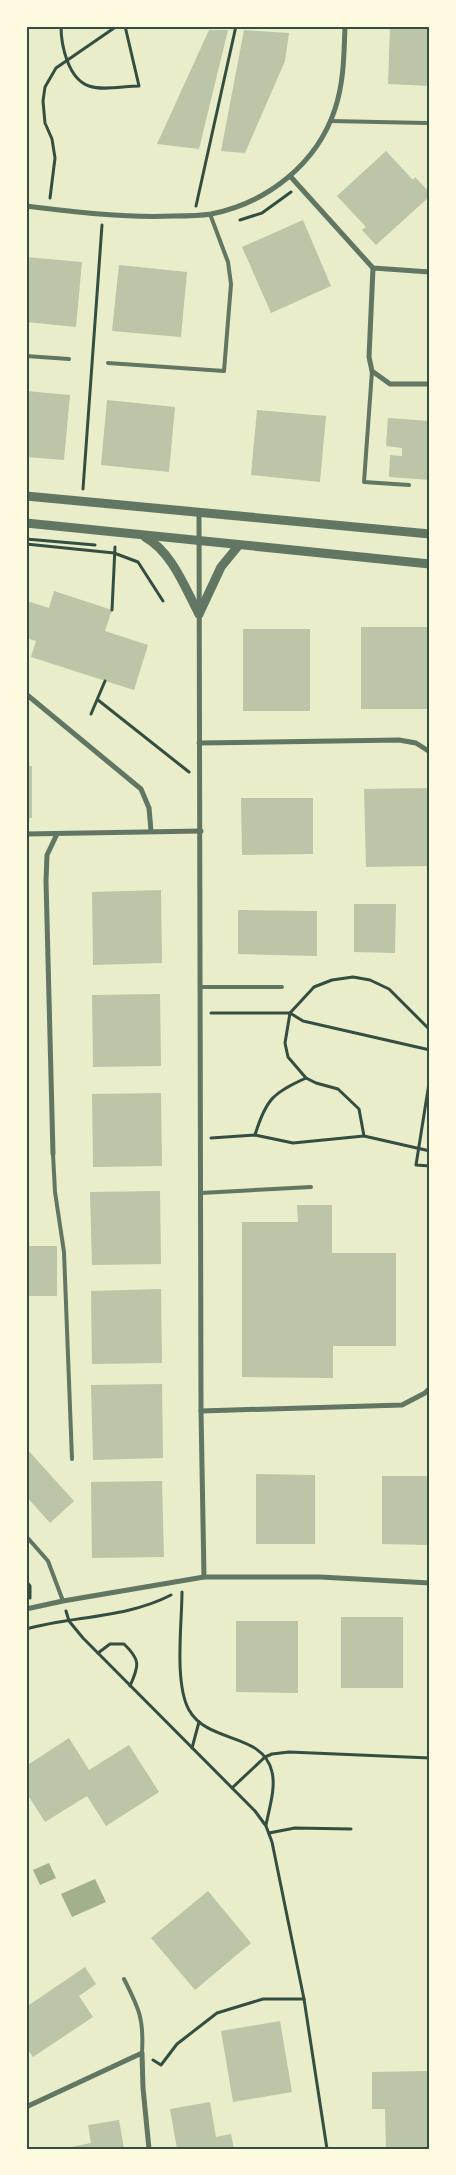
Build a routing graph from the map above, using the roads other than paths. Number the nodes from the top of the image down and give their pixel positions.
1 (345, 26) edge
2 (330, 121) junction
3 (426, 123) dead end
4 (290, 176) junction
5 (26, 206) edge
6 (210, 214) junction
7 (373, 268) junction
8 (430, 272) edge
9 (26, 356) edge
10 (69, 359) dead end
11 (108, 363) dead end
12 (372, 370) junction
13 (430, 384) edge
14 (409, 485) dead end
15 (26, 496) edge
16 (200, 512) junction
17 (26, 523) edge
18 (430, 534) edge
19 (141, 535) junction
20 (199, 541) junction
21 (239, 545) junction
22 (430, 564) edge
23 (198, 614) junction
24 (26, 694) edge
25 (199, 742) junction
26 (430, 752) edge
27 (151, 831) junction
28 (201, 831) junction
29 (26, 834) edge
30 (57, 834) junction
31 (202, 987) junction
32 (282, 987) dead end
33 (53, 1154) joint
34 (311, 1187) dead end
35 (201, 1193) junction
36 (430, 1388) edge
37 (201, 1411) junction
38 (72, 1459) dead end
39 (26, 1536) edge
40 (204, 1577) junction
41 (430, 1583) edge
42 (63, 1601) junction
43 (28, 1609) edge
44 (124, 1979) dead end
45 (142, 2053) junction
46 (26, 2107) edge
47 (149, 2149) edge

1 - 2 street
2 - 3 lane
2 - 4 street
4 - 6 street
4 - 7 street
5 - 6 street
6 - 11 lane
7 - 8 street
7 - 12 street
9 - 10 lane
12 - 13 street
12 - 14 lane
15 - 16 street
16 - 18 street
16 - 20 street
17 - 19 street
19 - 20 street
19 - 23 street
20 - 21 street
20 - 23 street
21 - 22 street
21 - 23 street
23 - 25 street
24 - 27 street
25 - 26 street
25 - 28 street
27 - 28 street
27 - 30 street
28 - 31 street
29 - 30 street
30 - 33 street
31 - 32 lane
31 - 35 street
33 - 38 lane
34 - 35 lane
35 - 37 street
36 - 37 street
37 - 40 street
39 - 42 lane
40 - 41 street
40 - 42 street
42 - 43 street
44 - 45 lane
45 - 46 street
45 - 47 street

